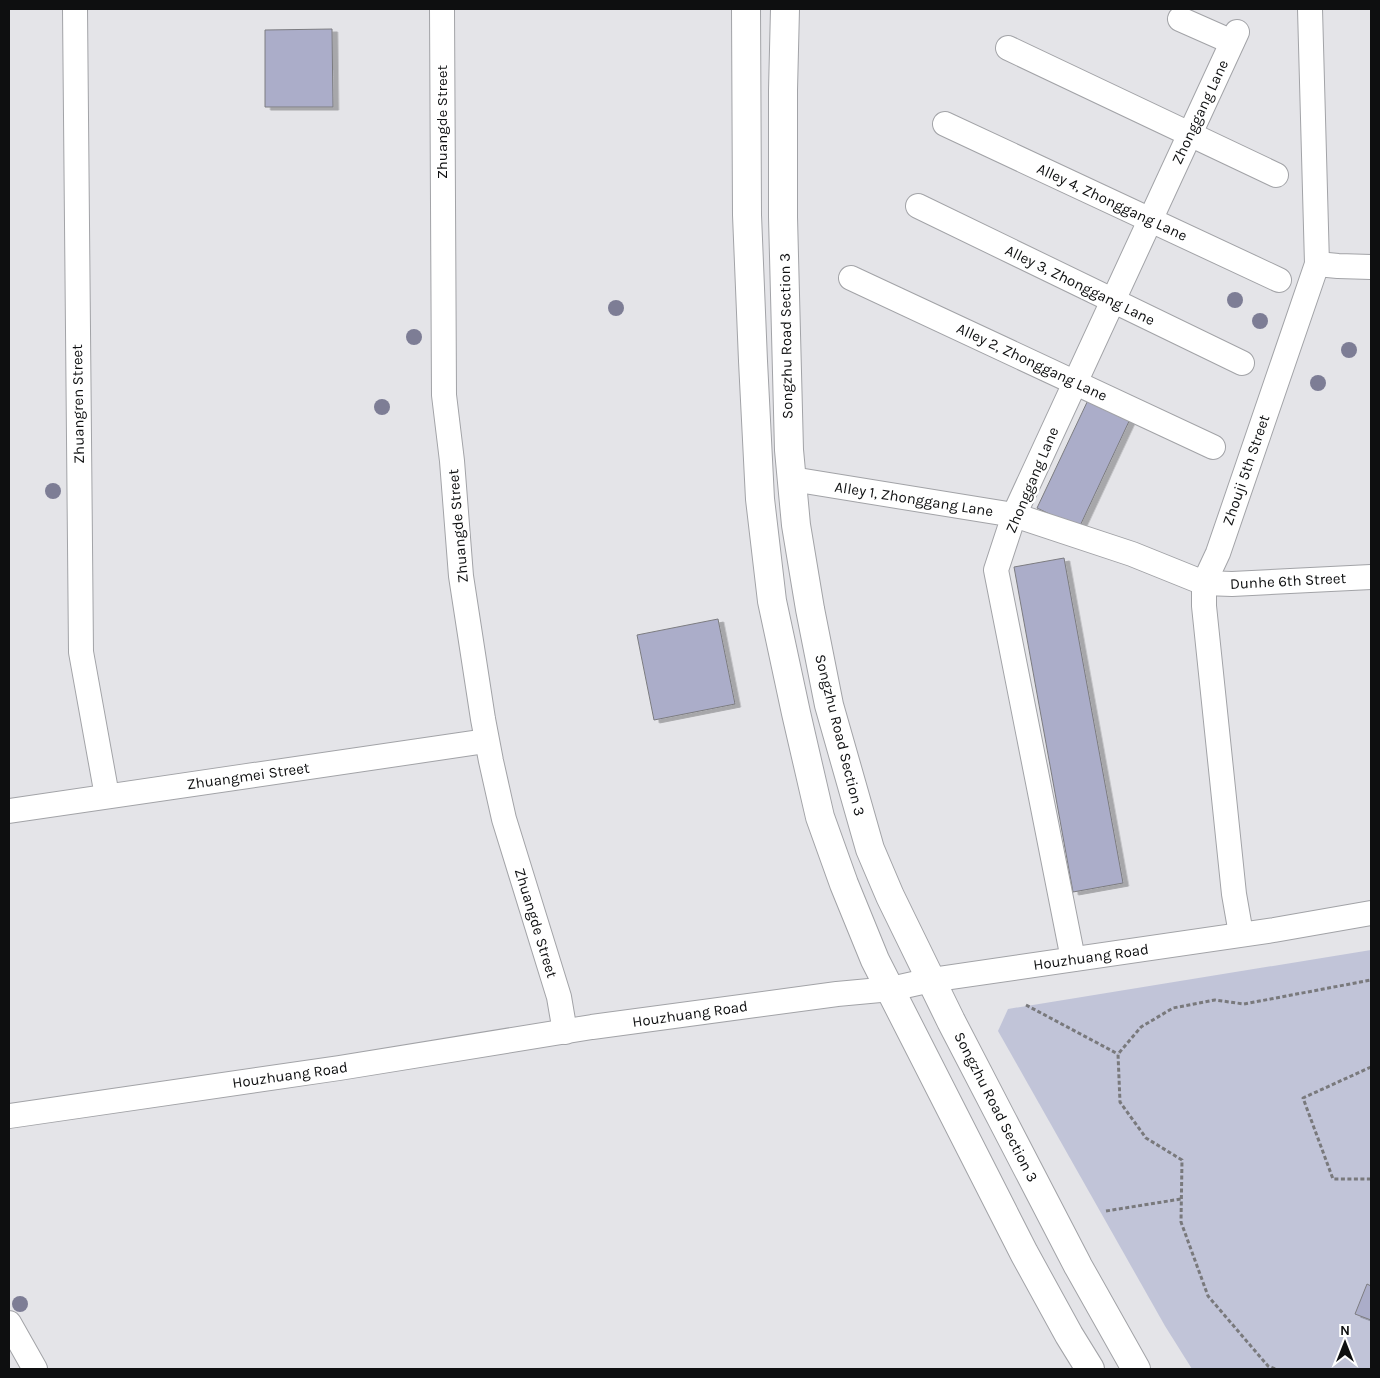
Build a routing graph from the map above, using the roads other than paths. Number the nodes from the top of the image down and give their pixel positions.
1 (75, 9) edge
2 (442, 9) edge
3 (746, 9) edge
4 (785, 9) edge
5 (1310, 9) edge
6 (1180, 19) dead end
7 (1008, 48) dead end
8 (945, 124) dead end
9 (1189, 135) junction
10 (1276, 175) dead end
11 (918, 206) dead end
12 (1150, 220) junction
13 (1317, 264) junction
14 (1371, 267) edge
15 (851, 278) dead end
16 (1279, 280) dead end
17 (1113, 301) junction
18 (1242, 363) dead end
19 (1076, 382) junction
20 (1213, 447) dead end
21 (792, 480) junction
22 (1014, 515) junction
23 (1371, 577) edge
24 (1204, 583) junction
25 (486, 741) junction
26 (107, 796) junction
27 (9, 811) edge
28 (1371, 913) edge
29 (1241, 934) junction
30 (1073, 959) junction
31 (931, 980) junction
32 (891, 989) junction
33 (565, 1032) junction
34 (9, 1116) edge
35 (9, 1323) edge
36 (35, 1369) edge
37 (1090, 1369) edge
38 (1136, 1369) edge

1 - 26 street, Zhuangren Street
2 - 25 street, Zhuangde Street
3 - 32 street
4 - 21 street, Songzhu Road Section 3
5 - 13 street, Zhouji 5th Street
6 - 9 street, Zhonggang Lane
7 - 9 street
8 - 12 street, Alley 4, Zhonggang Lane
9 - 10 street
9 - 12 street, Zhonggang Lane
11 - 17 street, Alley 3, Zhonggang Lane
12 - 16 street, Alley 4, Zhonggang Lane
12 - 17 street, Zhonggang Lane
13 - 14 street
13 - 24 street, Zhouji 5th Street
15 - 19 street, Alley 2, Zhonggang Lane
17 - 18 street, Alley 3, Zhonggang Lane
17 - 19 street, Zhonggang Lane
19 - 20 street, Alley 2, Zhonggang Lane
19 - 22 street, Zhonggang Lane
21 - 22 street, Alley 1, Zhonggang Lane
21 - 31 street, Songzhu Road Section 3
22 - 24 street, Alley 1, Zhonggang Lane
22 - 30 street, Zhonggang Lane
23 - 24 street, Dunhe 6th Street
24 - 29 street, Zhouji 5th Street
25 - 26 street, Zhuangmei Street
25 - 33 street, Zhuangde Street
26 - 27 street, Zhuangmei Street
28 - 29 street, Houzhuang Road
29 - 30 street, Houzhuang Road
30 - 31 street, Houzhuang Road
31 - 32 street, Houzhuang Road
31 - 38 street, Songzhu Road Section 3
32 - 33 street, Houzhuang Road
32 - 37 street
33 - 34 street, Houzhuang Road
35 - 36 street

